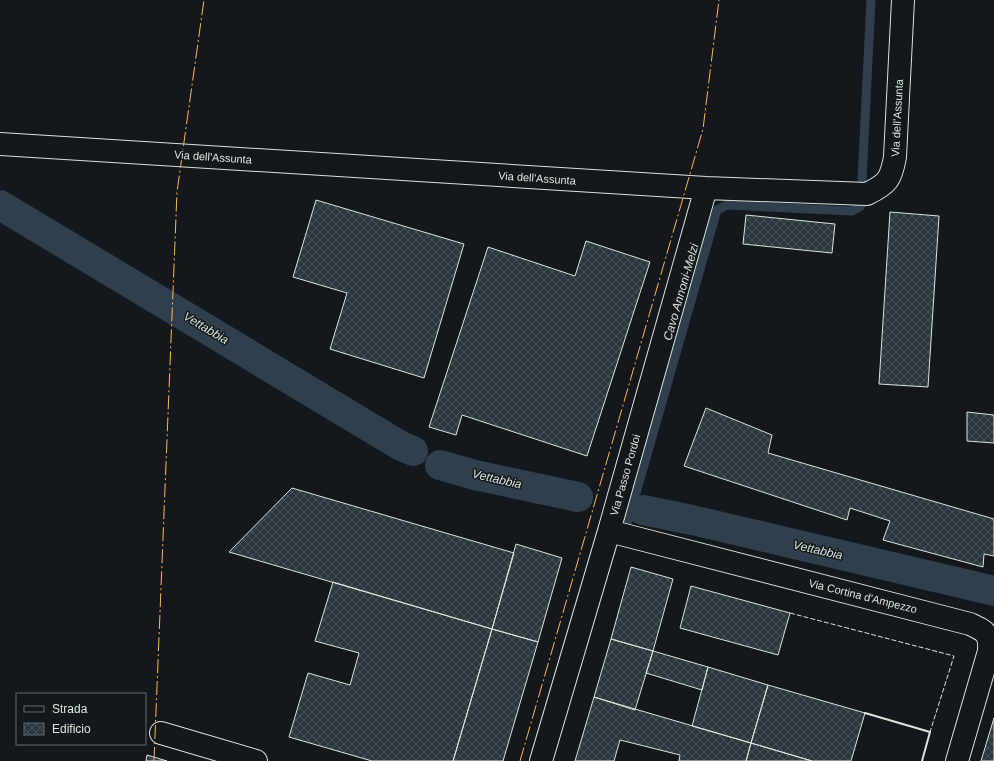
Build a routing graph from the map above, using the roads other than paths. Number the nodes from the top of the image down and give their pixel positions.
1 (903, 0) edge
2 (0, 144) edge
3 (706, 188) junction
4 (609, 531) junction
5 (161, 733) dead end
6 (256, 761) edge
7 (541, 761) edge
8 (957, 761) edge

1 - 3 street, Via dell'Assunta
2 - 3 street, Via dell'Assunta
3 - 4 street, Via Passo Pordoi
4 - 7 street, Via Passo Pordoi
4 - 8 street, Via Cortina d'Ampezzo
5 - 6 street

